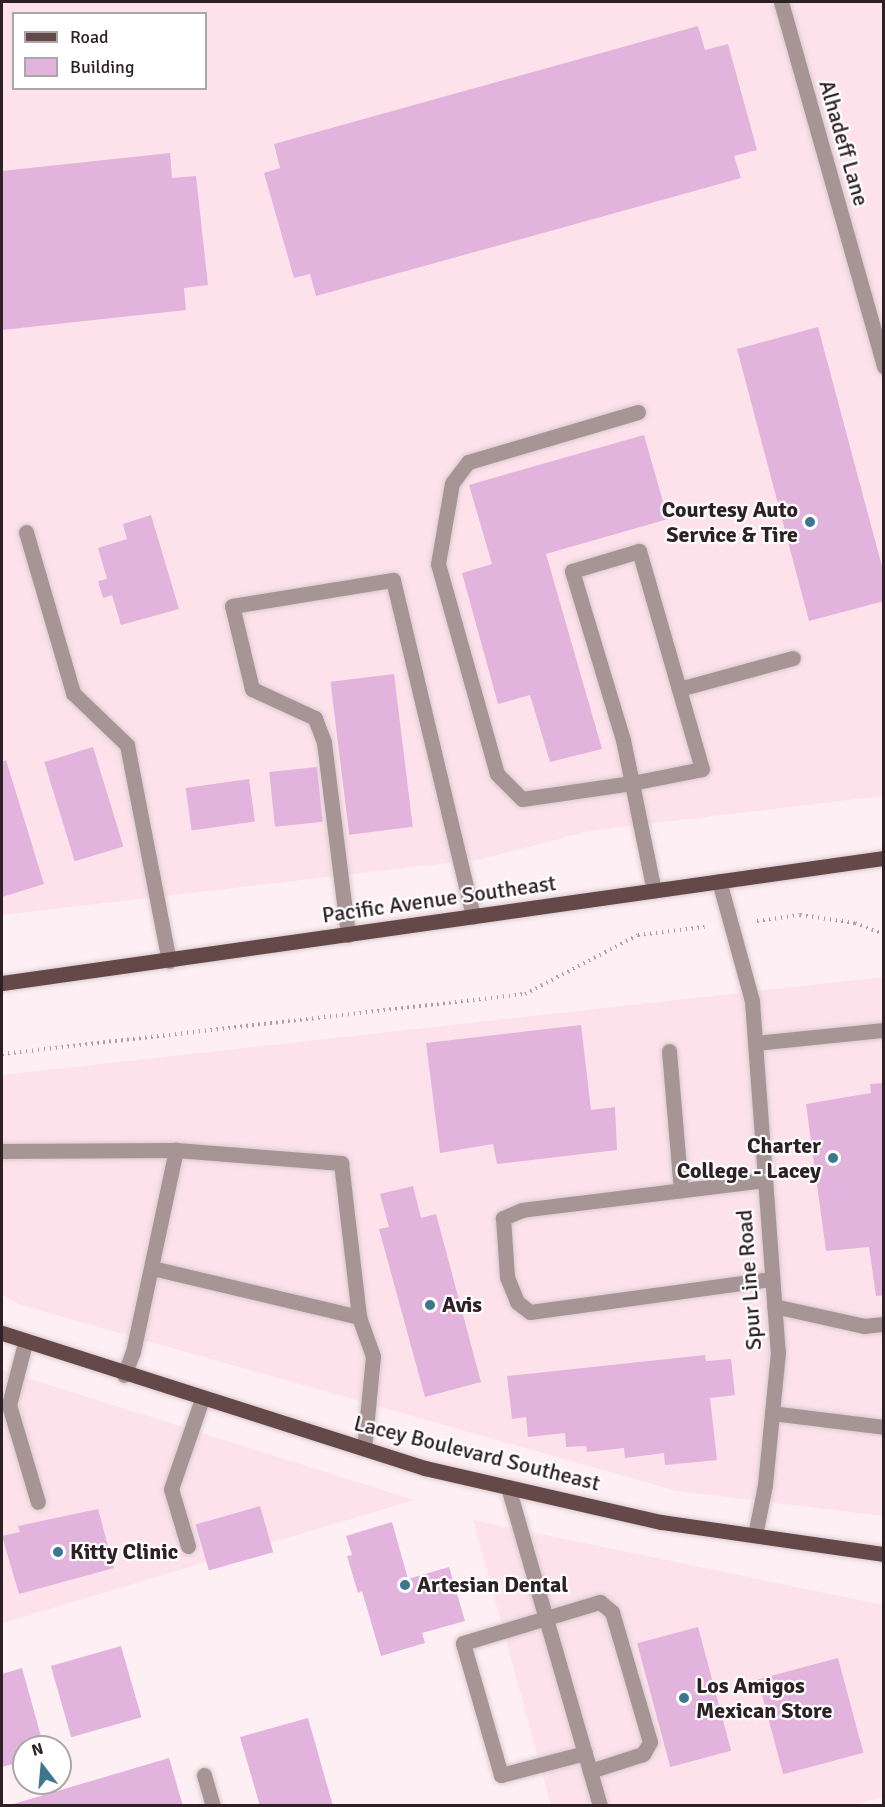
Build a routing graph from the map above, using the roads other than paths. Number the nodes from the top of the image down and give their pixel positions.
1 (782, 2) edge
2 (884, 367) edge
3 (638, 412) dead end
4 (26, 532) dead end
5 (794, 658) dead end
6 (679, 689) junction
7 (632, 783) junction
8 (884, 858) edge
9 (719, 881) junction
10 (654, 891) junction
11 (473, 917) junction
12 (348, 935) junction
13 (169, 961) junction
14 (2, 983) edge
15 (884, 1030) edge
16 (755, 1043) junction
17 (669, 1051) dead end
18 (176, 1150) junction
19 (2, 1151) edge
20 (765, 1180) junction
21 (681, 1190) junction
22 (152, 1268) junction
23 (772, 1280) junction
24 (774, 1306) junction
25 (359, 1317) junction
26 (884, 1324) edge
27 (2, 1333) edge
28 (25, 1343) junction
29 (124, 1375) junction
30 (202, 1399) junction
31 (772, 1413) junction
32 (884, 1426) edge
33 (364, 1449) junction
34 (508, 1487) junction
35 (38, 1502) dead end
36 (756, 1535) junction
37 (188, 1546) dead end
38 (884, 1554) edge
39 (545, 1617) junction
40 (585, 1753) junction
41 (590, 1772) junction
42 (204, 1775) dead end
43 (213, 1806) edge
44 (600, 1806) edge

1 - 2 street, Alhadeff Lane
3 - 7 street
4 - 13 street
5 - 6 street
6 - 7 street
6 - 7 street
7 - 10 street
8 - 9 main road, Pacific Avenue Southeast
9 - 10 main road, Pacific Avenue Southeast
9 - 16 street, Spur Line Road
10 - 11 main road, Pacific Avenue Southeast
11 - 12 main road, Pacific Avenue Southeast
11 - 12 street
12 - 13 main road, Pacific Avenue Southeast
13 - 14 main road, Pacific Avenue Southeast
15 - 16 street
16 - 20 street, Spur Line Road
17 - 21 street
18 - 19 street
18 - 22 street
18 - 25 street
20 - 21 street
20 - 23 street, Spur Line Road
21 - 23 street
22 - 25 street
22 - 29 street
23 - 24 street, Spur Line Road
24 - 26 street
24 - 31 street, Spur Line Road
25 - 33 street
27 - 28 main road, Lacey Boulevard Southeast
28 - 29 main road, Lacey Boulevard Southeast
28 - 35 street
29 - 30 main road, Lacey Boulevard Southeast
30 - 33 main road, Lacey Boulevard Southeast
30 - 37 street
31 - 32 street
31 - 36 street, Spur Line Road
33 - 34 main road, Lacey Boulevard Southeast
34 - 36 main road, Lacey Boulevard Southeast
34 - 39 street
36 - 38 main road, Lacey Boulevard Southeast
39 - 40 street
39 - 40 street
39 - 41 street
40 - 41 street
41 - 44 street
42 - 43 street

